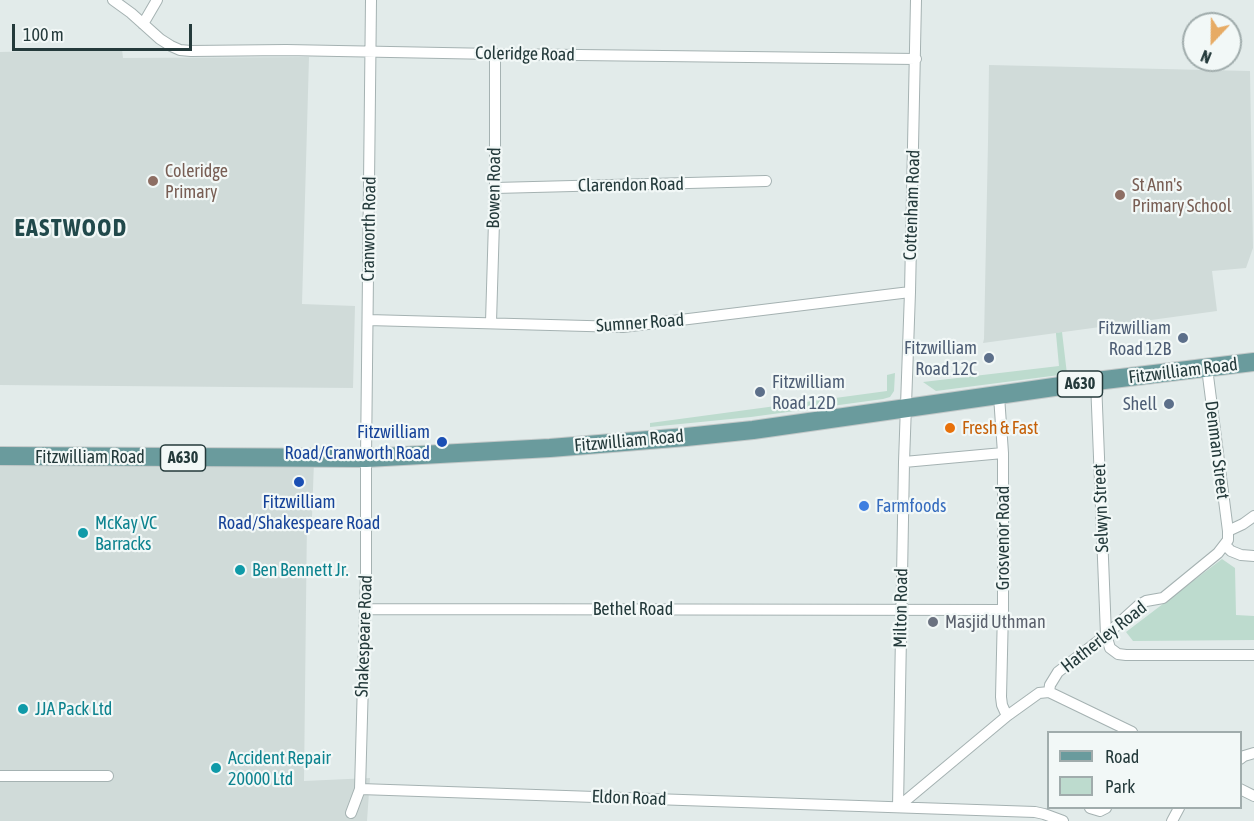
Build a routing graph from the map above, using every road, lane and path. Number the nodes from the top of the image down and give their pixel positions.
1 (113, 0) edge
2 (158, 0) edge
3 (371, 0) edge
4 (916, 0) edge
5 (143, 24) junction
6 (370, 51) junction
7 (495, 54) junction
8 (916, 59) junction
9 (766, 181) dead end
10 (495, 188) junction
11 (910, 292) junction
12 (368, 320) junction
13 (490, 322) junction
14 (1254, 362) edge
15 (1207, 368) junction
16 (1096, 381) junction
17 (999, 396) junction
18 (906, 409) junction
19 (1003, 453) junction
20 (0, 456) edge
21 (366, 458) junction
22 (904, 462) junction
23 (1254, 516) edge
24 (1228, 531) junction
25 (1225, 545) junction
26 (1254, 556) edge
27 (365, 609) junction
28 (901, 610) junction
29 (1003, 610) junction
30 (1106, 634) junction
31 (1254, 655) edge
32 (1049, 692) junction
33 (1007, 716) junction
34 (1130, 731) edge
35 (0, 776) edge
36 (108, 776) dead end
37 (360, 789) junction
38 (898, 807) junction
39 (351, 813) dead end
40 (1062, 821) edge

1 - 5 street, Coleridge Road
2 - 5 street
3 - 6 street, Cranworth Road
4 - 8 street, Cottenham Road
5 - 6 street, Coleridge Road
6 - 7 street, Coleridge Road
6 - 12 street, Cranworth Road
7 - 8 street, Coleridge Road
7 - 10 street, Bowen Road
8 - 11 street, Cottenham Road
9 - 10 street, Clarendon Road
10 - 13 street, Bowen Road
11 - 13 street, Sumner Road
11 - 18 street, Cottenham Road
12 - 13 street, Sumner Road
12 - 21 street, Cranworth Road
14 - 15 main road, Fitzwilliam Road / A630
15 - 16 main road, Fitzwilliam Road / A630
15 - 24 street, Denman Street
16 - 17 main road, Fitzwilliam Road / A630
16 - 30 street, Selwyn Street
17 - 18 main road, Fitzwilliam Road / A630
17 - 19 street, Grosvenor Road
18 - 21 main road, Fitzwilliam Road / A630
18 - 22 street, Milton Road
19 - 22 street
19 - 29 street, Grosvenor Road
20 - 21 main road, Fitzwilliam Road / A630
21 - 27 street, Shakespeare Road
22 - 28 street, Milton Road
23 - 24 street
24 - 25 street
25 - 26 street
25 - 30 street, Hatherley Road
27 - 28 street, Bethel Road
27 - 37 street, Shakespeare Road
28 - 29 street, Bethel Road
28 - 38 street, Milton Road
29 - 33 street, Grosvenor Road
30 - 31 street
30 - 32 street, Hatherley Road
32 - 33 street, Hatherley Road
32 - 34 street
33 - 38 street, Hatherley Road
35 - 36 street
37 - 38 street, Eldon Road
37 - 39 street, Shakespeare Road
38 - 40 street, Eldon Road

